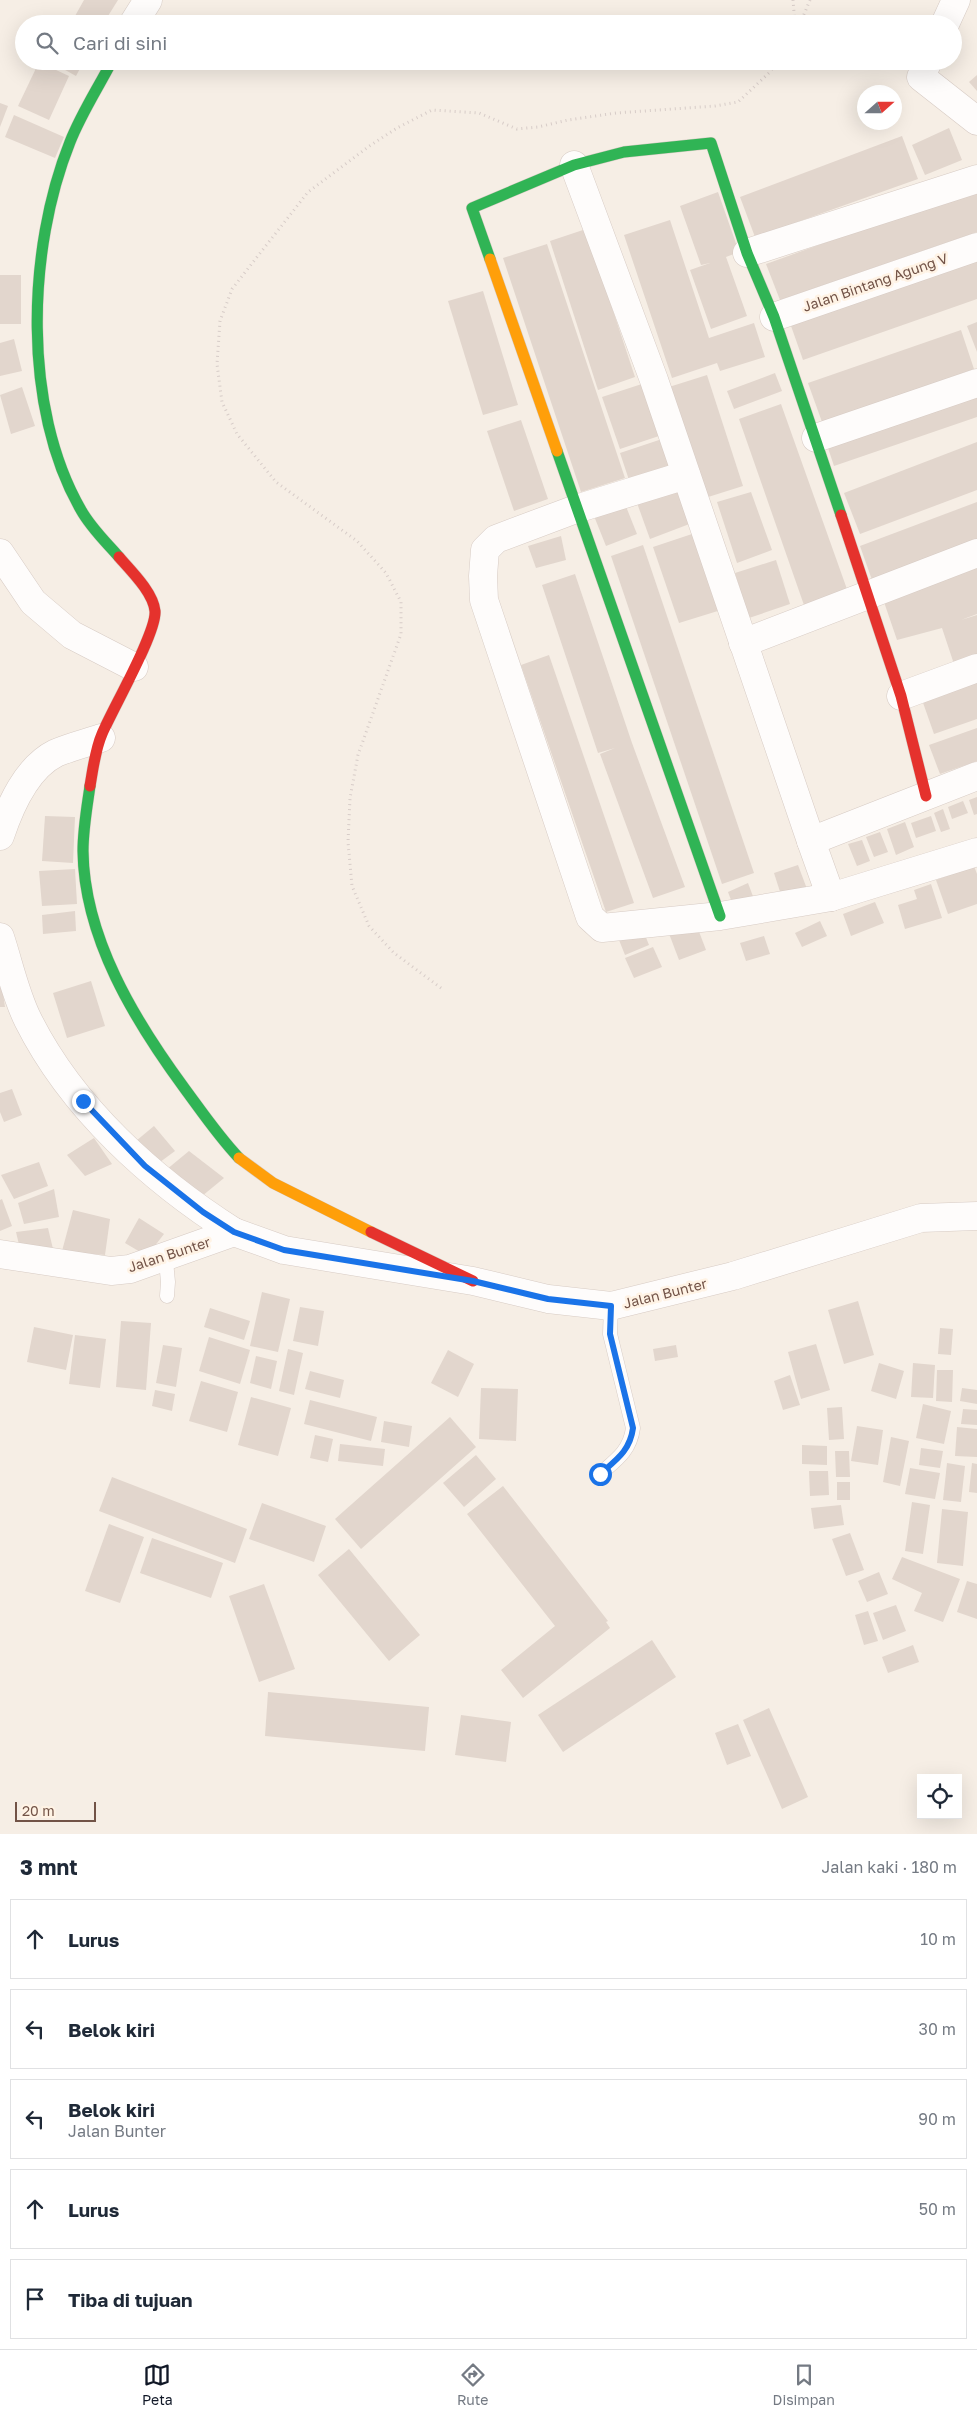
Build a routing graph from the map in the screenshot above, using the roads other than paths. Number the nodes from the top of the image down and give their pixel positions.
1 (148, 0) edge
2 (956, 0) edge
3 (139, 15) edge
4 (949, 15) edge
5 (108, 70) edge
6 (924, 70) edge
7 (977, 121) edge
8 (574, 166) junction
9 (977, 179) edge
10 (977, 247) edge
11 (747, 253) junction
12 (774, 317) junction
13 (977, 383) edge
14 (816, 438) junction
15 (686, 475) junction
16 (576, 509) junction
17 (0, 553) edge
18 (977, 553) edge
19 (867, 596) junction
20 (744, 642) junction
21 (134, 667) junction
22 (977, 668) edge
23 (901, 696) junction
24 (101, 738) junction
25 (977, 776) edge
26 (926, 796) junction
27 (0, 836) edge
28 (811, 841) junction
29 (977, 852) edge
30 (831, 897) junction
31 (720, 916) junction
32 (0, 937) edge
33 (977, 1216) edge
34 (234, 1232) junction
35 (0, 1254) edge
36 (147, 1261) junction
37 (473, 1281) junction
38 (167, 1296) dead end
39 (611, 1306) junction
40 (600, 1474) dead end

1 - 3 street
2 - 4 street
5 - 21 street
6 - 7 street
8 - 11 street
8 - 15 street
8 - 16 street
9 - 11 street
10 - 12 street, Jalan Bintang Agung V
11 - 12 street
12 - 14 street
13 - 14 street
14 - 19 street
15 - 16 street
15 - 20 street
16 - 31 street
16 - 31 street
17 - 21 street
18 - 19 street
19 - 20 street
19 - 23 street
20 - 28 street
21 - 24 street
22 - 23 street
23 - 26 street
24 - 27 street
24 - 37 street
25 - 26 street
26 - 28 street
28 - 30 street
29 - 30 street
30 - 31 street
32 - 34 street
33 - 39 street, Jalan Bunter
34 - 36 street, Jalan Bunter
34 - 37 street, Jalan Bunter
35 - 36 street, Jalan Bunter
36 - 38 lane
37 - 39 street, Jalan Bunter
39 - 40 lane

